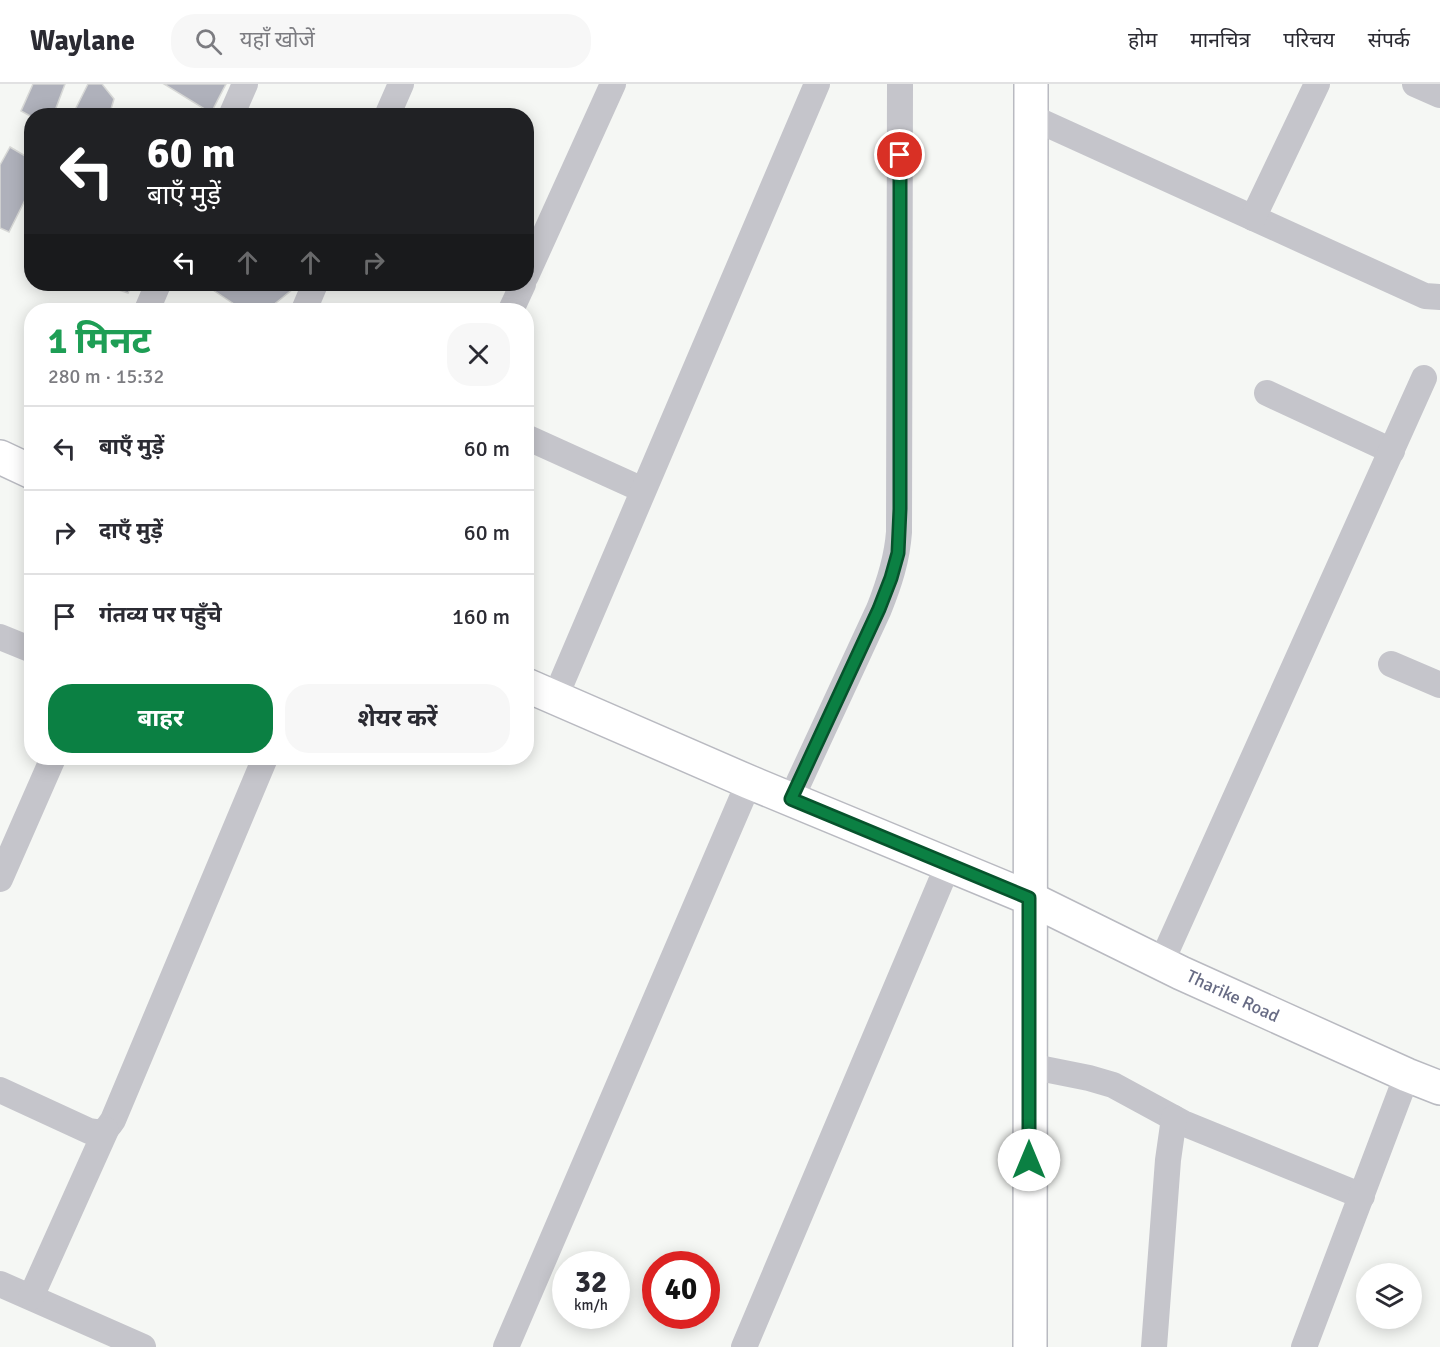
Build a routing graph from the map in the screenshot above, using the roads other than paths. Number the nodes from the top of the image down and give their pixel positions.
1 (245, 84) edge
2 (401, 84) edge
3 (613, 84) edge
4 (817, 84) edge
5 (900, 84) edge
6 (1031, 84) edge
7 (1317, 84) edge
8 (1414, 84) edge
9 (1440, 95) edge
10 (234, 108) edge
11 (390, 108) edge
12 (1031, 117) junction
13 (1253, 218) junction
14 (534, 258) edge
15 (1440, 297) edge
16 (1424, 378) dead end
17 (1267, 393) dead end
18 (534, 441) edge
19 (1392, 451) junction
20 (0, 457) edge
21 (24, 468) edge
22 (643, 490) junction
23 (0, 637) edge
24 (24, 647) edge
25 (1391, 664) dead end
26 (1440, 685) edge
27 (541, 692) edge
28 (50, 765) edge
29 (262, 765) edge
30 (749, 782) junction
31 (791, 799) junction
32 (948, 865) junction
33 (0, 879) edge
34 (1029, 898) junction
35 (1161, 963) junction
36 (1029, 1066) junction
37 (1407, 1075) junction
38 (1440, 1088) edge
39 (0, 1090) edge
40 (1174, 1118) junction
41 (106, 1130) junction
42 (1362, 1196) junction
43 (0, 1284) edge
44 (31, 1298) junction
45 (98, 1338) edge
46 (143, 1347) edge
47 (506, 1347) edge
48 (744, 1347) edge
49 (1030, 1347) edge
50 (1154, 1347) edge
51 (1304, 1347) edge

1 - 10 street
2 - 11 street
3 - 14 street
4 - 22 street
5 - 31 street
6 - 12 street
7 - 13 street
8 - 9 street
12 - 13 street
12 - 34 street
13 - 15 street
16 - 19 street
17 - 19 street
18 - 22 street
19 - 35 street
20 - 21 street
22 - 27 street
23 - 24 street
25 - 26 street
27 - 30 street, Tharike Road
28 - 33 street
29 - 41 street
30 - 31 street, Tharike Road
30 - 47 street
31 - 32 street, Tharike Road
32 - 34 street, Tharike Road
32 - 48 street
34 - 35 street, Tharike Road
34 - 36 street
35 - 37 street, Tharike Road
36 - 40 street
36 - 49 street
37 - 38 street, Tharike Road
37 - 42 street
39 - 41 street
40 - 42 street
40 - 50 street
41 - 44 street
42 - 51 street
43 - 44 street
44 - 45 street
45 - 46 street

